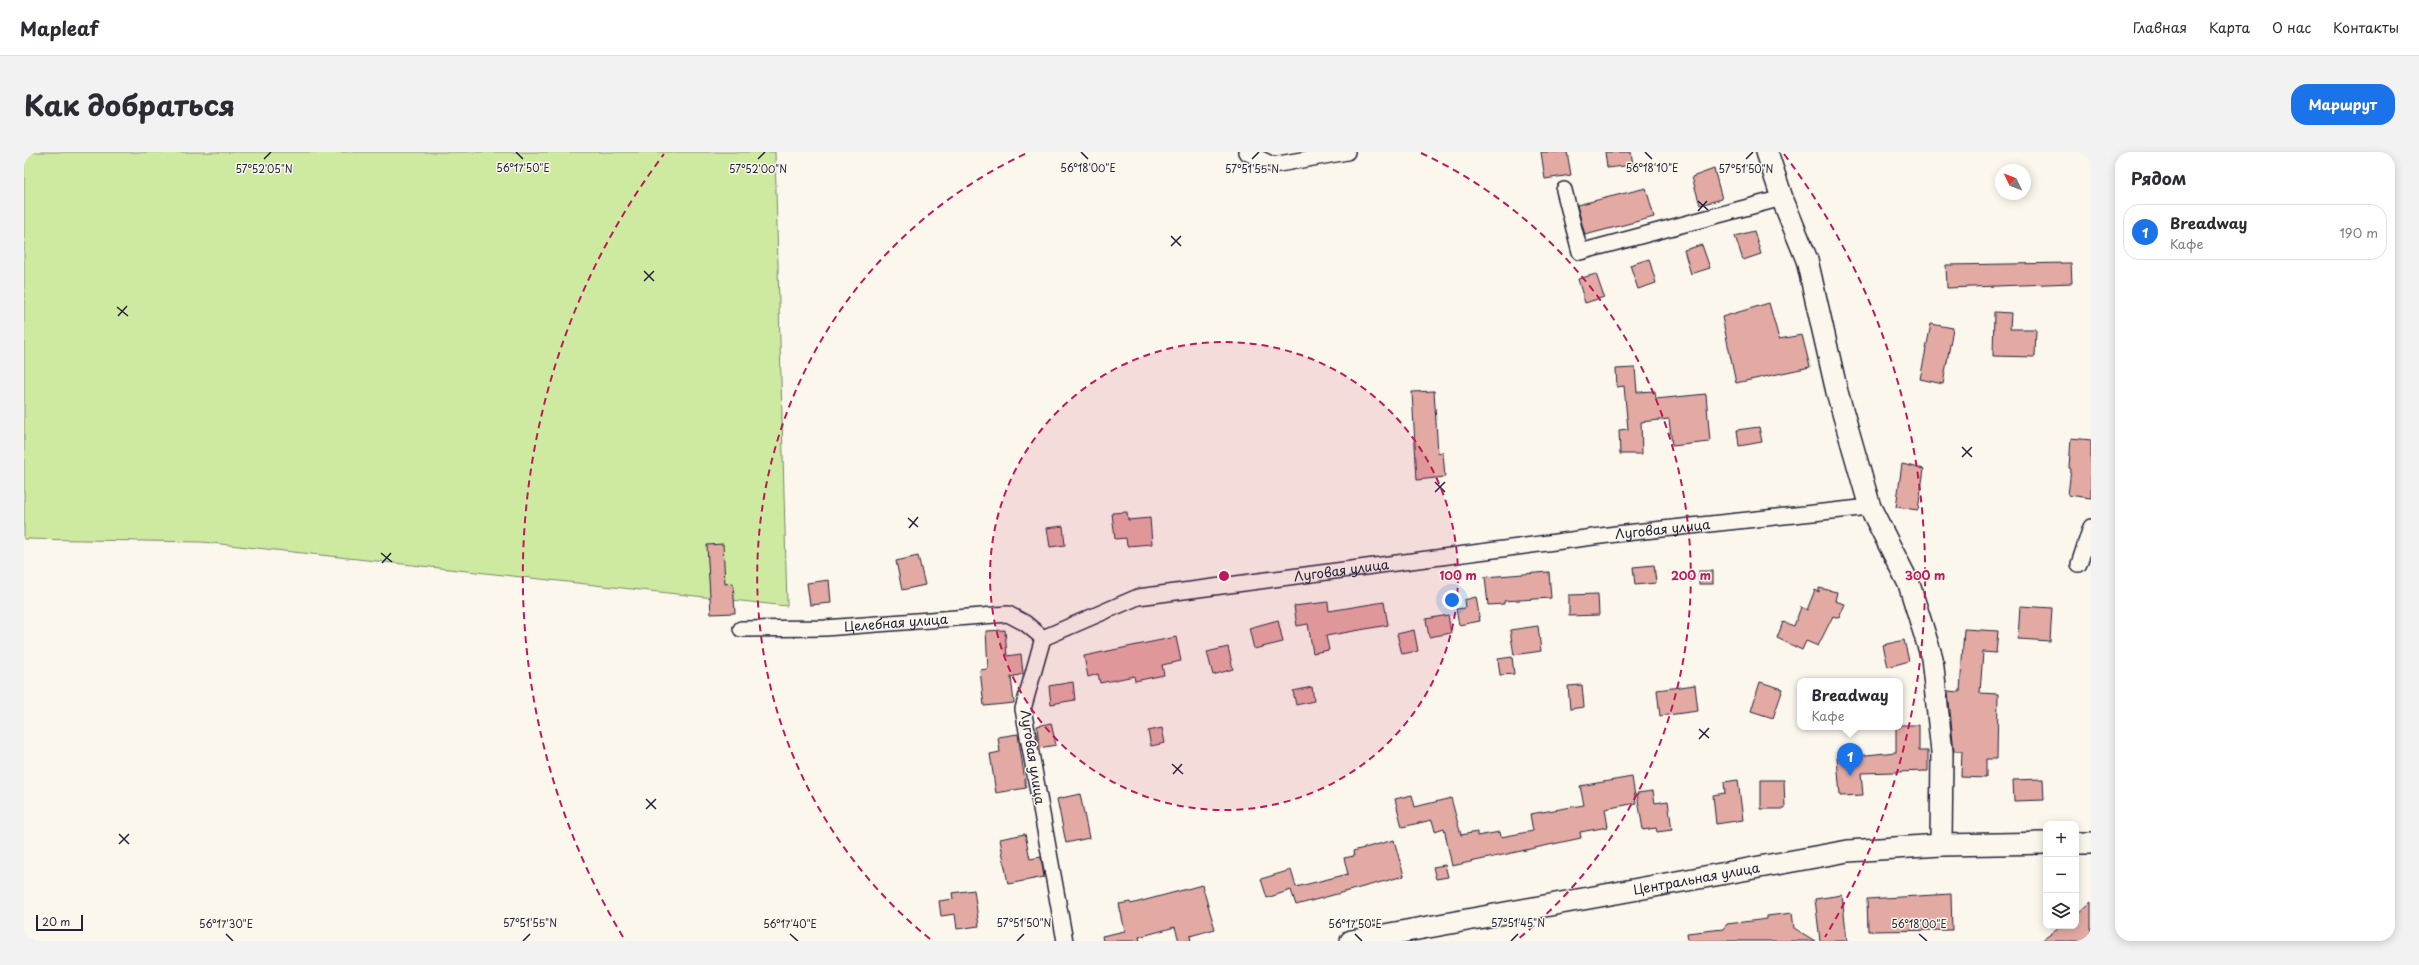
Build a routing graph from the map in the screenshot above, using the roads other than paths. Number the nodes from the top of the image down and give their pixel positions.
1 (1246, 152) edge
2 (1347, 152) edge
3 (1767, 152) edge
4 (1275, 159) edge
5 (1564, 190) dead end
6 (1782, 198) junction
7 (1870, 507) junction
8 (2091, 527) edge
9 (2079, 564) dead end
10 (741, 629) dead end
11 (1043, 638) junction
12 (2043, 843) edge
13 (2079, 843) edge
14 (2091, 843) edge
15 (1941, 845) junction
16 (1065, 941) edge
17 (1351, 941) edge

1 - 4 street
2 - 4 street
3 - 6 street
5 - 6 street
6 - 7 street
7 - 11 street, Луговая улица
7 - 15 street
8 - 9 street
10 - 11 street, Целебная улица
11 - 16 street, Луговая улица
12 - 15 street, Центральная улица
13 - 14 street
15 - 17 street, Центральная улица

